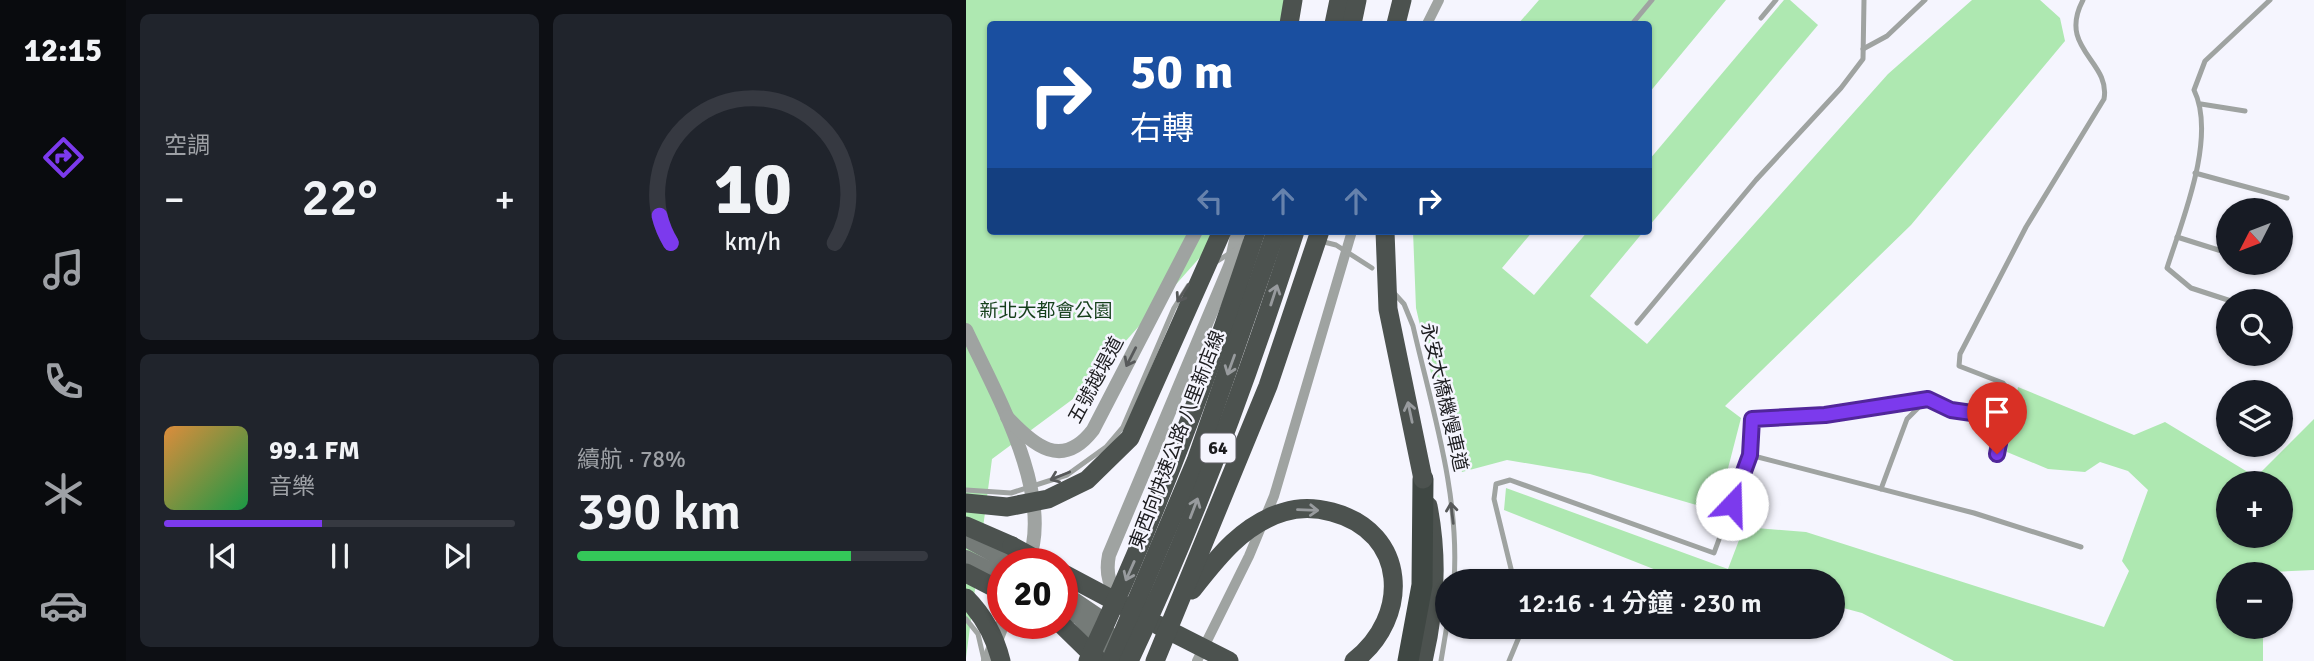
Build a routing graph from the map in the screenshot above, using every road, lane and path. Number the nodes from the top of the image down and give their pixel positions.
1 (1293, 0) edge
2 (1300, 0) edge
3 (1339, 0) edge
4 (1357, 0) edge
5 (1404, 0) edge
6 (1439, 0) edge
7 (1652, 0) edge
8 (1776, 0) edge
9 (1864, 0) edge
10 (1925, 0) edge
11 (2083, 0) edge
12 (2270, 0) edge
13 (1761, 18) dead end
14 (1290, 21) edge
15 (1296, 21) edge
16 (1335, 21) edge
17 (1353, 21) edge
18 (1397, 21) edge
19 (1403, 21) edge
20 (1428, 21) edge
21 (1634, 21) edge
22 (1863, 49) junction
23 (2201, 104) junction
24 (2245, 111) dead end
25 (2194, 173) junction
26 (2287, 198) dead end
27 (1194, 235) edge
28 (1220, 235) edge
29 (1237, 235) edge
30 (1351, 235) edge
31 (1385, 235) edge
32 (1305, 236) edge
33 (2177, 237) junction
34 (1264, 238) edge
35 (2216, 249) edge
36 (2216, 296) edge
37 (1637, 323) dead end
38 (966, 330) edge
39 (1928, 399) junction
40 (2007, 404) junction
41 (1007, 417) junction
42 (1997, 454) dead end
43 (1750, 455) junction
44 (1423, 480) junction
45 (1881, 489) junction
46 (966, 490) edge
47 (966, 503) edge
48 (966, 526) edge
49 (966, 539) edge
50 (2081, 547) dead end
51 (1012, 548) edge
52 (1032, 548) edge
53 (987, 551) edge
54 (966, 558) edge
55 (987, 568) edge
56 (1455, 569) edge
57 (1511, 569) edge
58 (966, 573) edge
59 (1078, 581) edge
60 (987, 584) edge
61 (966, 598) edge
62 (1078, 603) edge
63 (1180, 604) junction
64 (1096, 615) joint
65 (1078, 616) edge
66 (966, 619) edge
67 (1078, 634) edge
68 (996, 639) edge
69 (1445, 639) edge
70 (1518, 639) edge
71 (1119, 660) edge
72 (986, 661) edge
73 (1001, 661) edge
74 (1088, 661) edge
75 (1157, 661) edge
76 (1197, 661) edge
77 (1229, 661) edge
78 (1354, 661) edge
79 (1408, 661) edge
80 (1423, 661) edge
81 (1441, 661) edge
82 (1509, 661) edge

1 - 14 highway
2 - 15 highway
3 - 16 highway
4 - 17 highway
5 - 18 highway
5 - 19 highway
6 - 20 street
7 - 21 lane
8 - 13 lane
9 - 22 lane
10 - 22 lane
11 - 40 lane
12 - 23 lane
22 - 37 lane
23 - 24 lane
23 - 25 lane
25 - 26 lane
25 - 33 lane
27 -> 41 street, 五號越堤道
28 - 47 highway, bridge
29 - 75 street
30 - 76 street
44 -> 31 highway, bridge
32 - 34 lane, 永安大橋機慢車道, bridge
56 -> 32 lane, 永安大橋機慢車道, bridge
32 - 63 highway, bridge
71 -> 32 highway, 64, bridge
33 - 35 lane
33 - 36 lane
34 -> 46 lane, 永安大橋機慢車道, bridge
34 -> 71 highway, 東西向快速公路 八里新店線 / 64, bridge
34 -> 74 highway, bridge
38 - 41 street
39 - 40 lane
39 - 43 lane
39 - 45 lane
40 - 42 lane
41 - 52 street
43 - 45 lane
43 - 57 lane
44 - 79 highway
44 - 80 highway
45 - 50 lane
48 - 51 highway, bridge
49 - 53 main road
54 - 55 main road
58 - 60 highway
59 - 77 highway, bridge
61 - 73 highway, bridge
62 - 64 main road
63 - 75 highway, bridge
63 -> 78 highway, bridge
64 - 71 highway, bridge
65 - 71 main road, bridge
66 - 72 lane
67 - 71 highway
68 - 72 street
69 - 81 lane
70 - 82 lane

